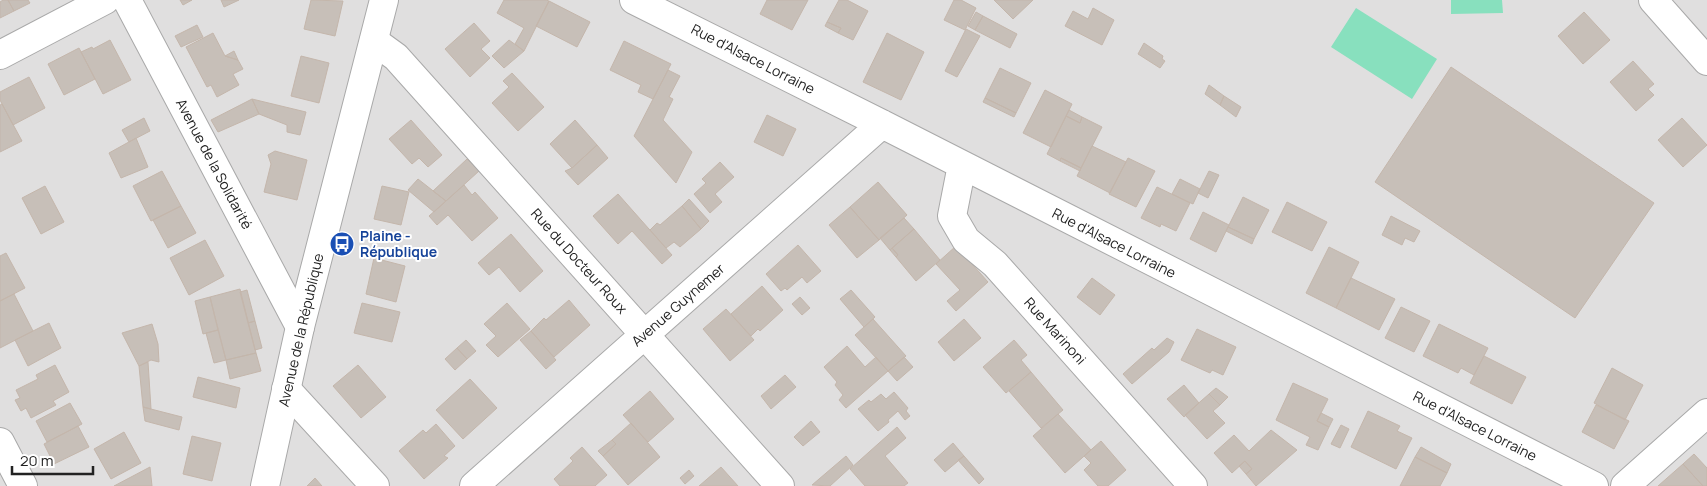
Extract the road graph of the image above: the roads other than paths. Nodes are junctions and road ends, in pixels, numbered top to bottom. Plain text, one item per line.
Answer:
1 (105, 0) edge
2 (127, 0) edge
3 (384, 0) edge
4 (634, 0) edge
5 (1653, 0) edge
6 (374, 41) junction
7 (0, 55) edge
8 (1707, 61) edge
9 (882, 124) junction
10 (962, 165) junction
11 (300, 327) junction
12 (644, 334) junction
13 (286, 389) junction
14 (1707, 413) edge
15 (0, 442) edge
16 (23, 486) edge
17 (265, 486) edge
18 (375, 486) edge
19 (474, 486) edge
20 (780, 486) edge
21 (1193, 486) edge
22 (1594, 486) edge
23 (1625, 486) edge

1 - 7 street
2 - 11 street, Avenue de la Solidarité
3 - 6 street, Avenue de la République
4 - 9 street, Rue d'Alsace Lorraine
5 - 8 street
6 - 11 street, Avenue de la République
6 - 12 street, Rue du Docteur Roux
9 - 10 street, Rue d'Alsace Lorraine
9 - 12 street, Avenue Guynemer
10 - 21 street, Rue Marinoni
10 - 22 street, Rue d'Alsace Lorraine
11 - 13 street, Avenue de la République
12 - 19 street, Avenue Guynemer
12 - 20 street, Rue du Docteur Roux
13 - 17 street, Avenue de la République
13 - 18 street
14 - 23 street
15 - 16 street

